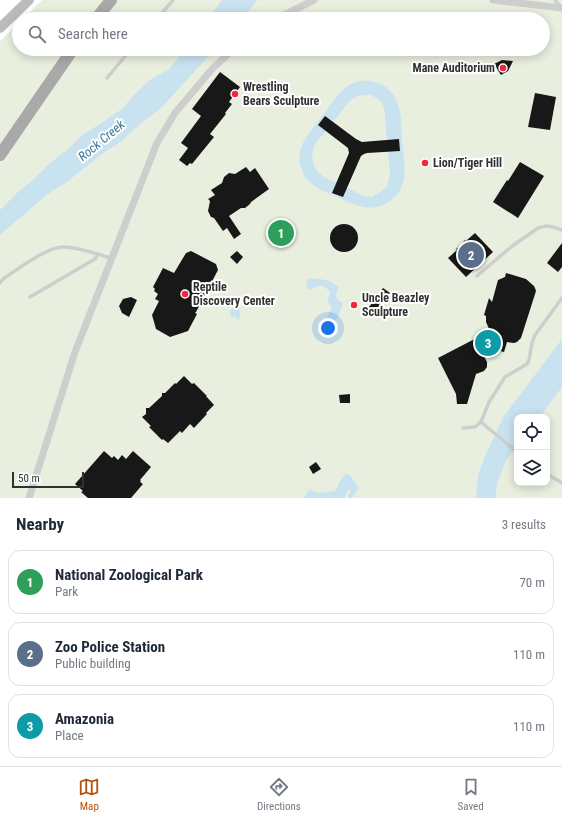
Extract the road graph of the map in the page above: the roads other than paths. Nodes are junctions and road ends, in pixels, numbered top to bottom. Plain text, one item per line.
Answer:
1 (28, 0) edge
2 (112, 0) edge
3 (173, 0) edge
4 (314, 0) edge
5 (493, 0) edge
6 (555, 0) edge
7 (524, 2) edge
8 (562, 8) edge
9 (16, 12) edge
10 (102, 12) edge
11 (163, 12) edge
12 (290, 12) edge
13 (12, 16) edge
14 (0, 28) edge
15 (68, 56) edge
16 (125, 56) edge
17 (226, 56) edge
18 (106, 78) dead end
19 (0, 155) edge
20 (562, 230) edge
21 (98, 254) junction
22 (112, 258) junction
23 (477, 276) dead end
24 (0, 283) edge
25 (30, 297) dead end
26 (562, 298) edge
27 (481, 422) junction
28 (463, 428) dead end
29 (515, 450) edge
30 (550, 476) edge
31 (562, 483) edge
32 (29, 498) edge

1 - 9 main road
2 - 10 main road
3 - 11 lane
4 - 12 street
5 - 7 street
6 - 8 lane
7 - 8 street
13 - 14 main road
15 - 19 main road
16 - 18 lane
17 - 22 street
20 - 23 lane
21 - 22 lane
21 - 24 lane
21 - 25 lane
22 - 32 street
26 - 27 lane
27 - 28 lane
27 - 29 lane
30 - 31 lane

